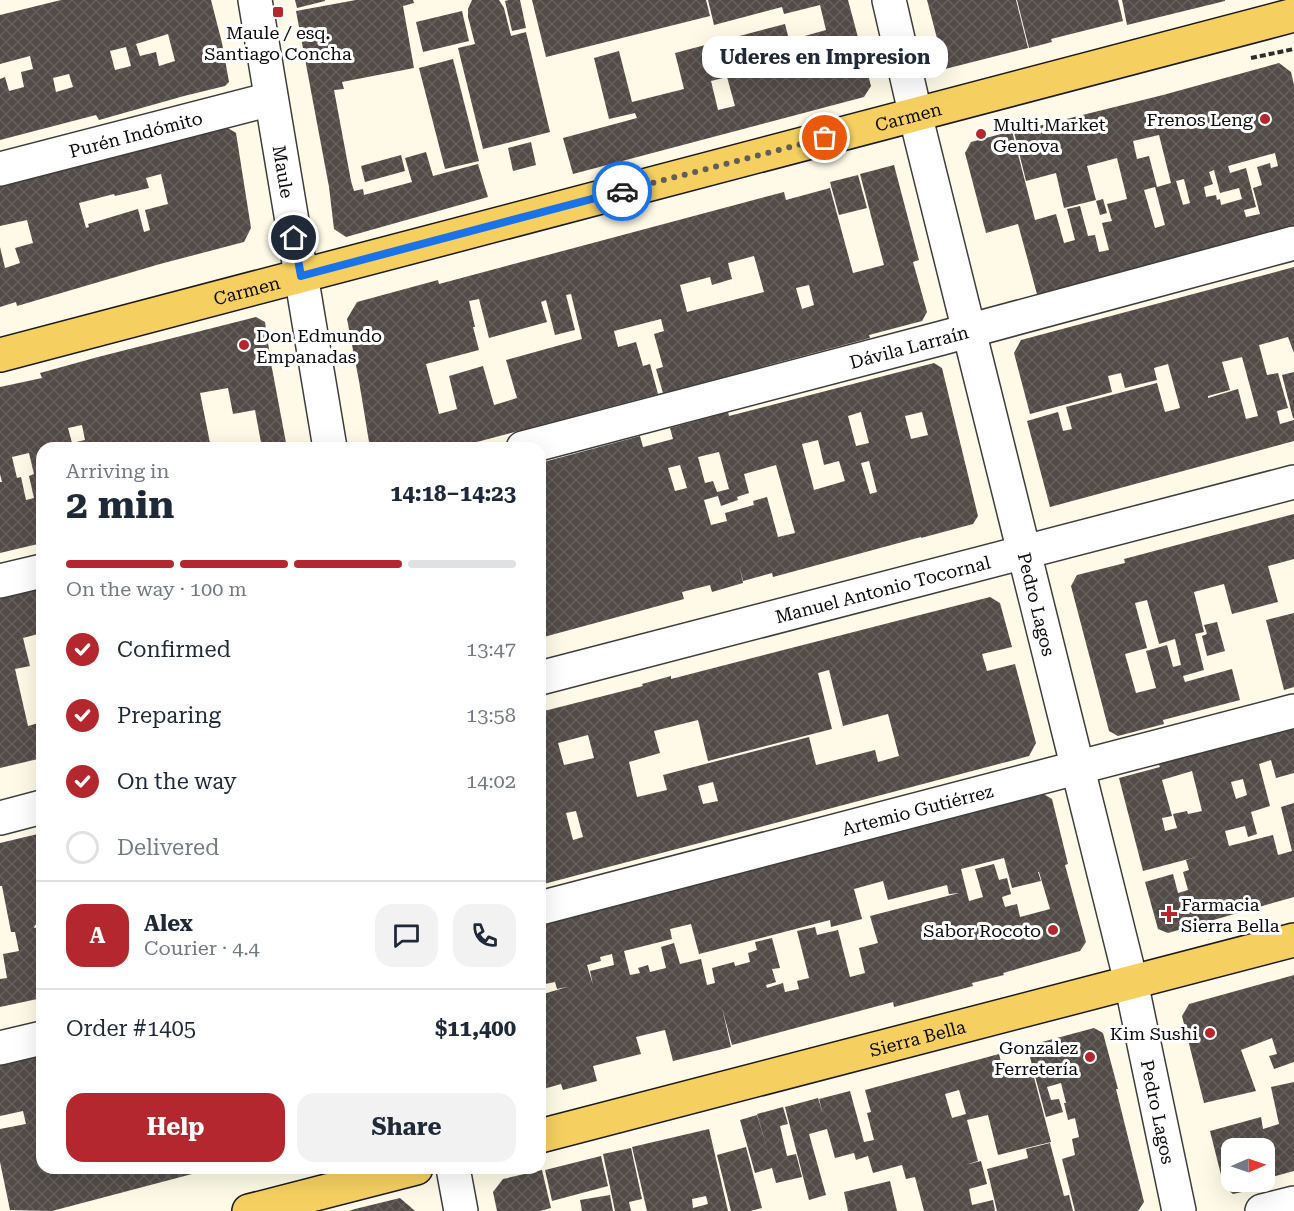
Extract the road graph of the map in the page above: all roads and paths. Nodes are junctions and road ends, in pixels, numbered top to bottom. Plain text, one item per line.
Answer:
1 (255, 0) edge
2 (889, 0) edge
3 (1294, 15) edge
4 (271, 99) junction
5 (916, 114) junction
6 (0, 169) edge
7 (1294, 243) edge
8 (301, 276) junction
9 (970, 330) junction
10 (0, 355) edge
11 (329, 442) edge
12 (546, 442) edge
13 (1294, 482) edge
14 (1025, 552) junction
15 (36, 572) edge
16 (0, 581) edge
17 (546, 676) edge
18 (1294, 711) edge
19 (1078, 769) junction
20 (36, 809) edge
21 (0, 818) edge
22 (546, 906) edge
23 (1294, 940) edge
24 (1131, 982) junction
25 (36, 1039) edge
26 (0, 1048) edge
27 (546, 1134) edge
28 (393, 1174) edge
29 (454, 1174) edge
30 (1294, 1203) edge
31 (249, 1211) edge
32 (461, 1211) edge
33 (1179, 1211) edge
34 (1262, 1211) edge

1 - 4 street, Maule
2 - 5 street, Pedro Lagos
3 - 5 main road, Carmen
4 - 6 street, Purén Indómito
4 - 8 street, Maule
5 - 8 main road, Carmen
5 - 9 street, Pedro Lagos
7 - 9 street, Dávila Larraín
8 - 10 main road, Carmen
8 - 11 street, Maule
9 - 12 street, Dávila Larraín
9 - 14 street, Pedro Lagos
13 - 14 street, Manuel Antonio Tocornal
14 - 17 street, Manuel Antonio Tocornal
14 - 19 street, Pedro Lagos
15 - 16 street
18 - 19 street, Artemio Gutiérrez
19 - 22 street, Artemio Gutiérrez
19 - 24 street, Pedro Lagos
20 - 21 street
23 - 24 main road, Sierra Bella
24 - 27 main road, Sierra Bella
24 - 33 street, Pedro Lagos
25 - 26 street
28 - 31 main road
29 - 32 street
30 - 34 street

